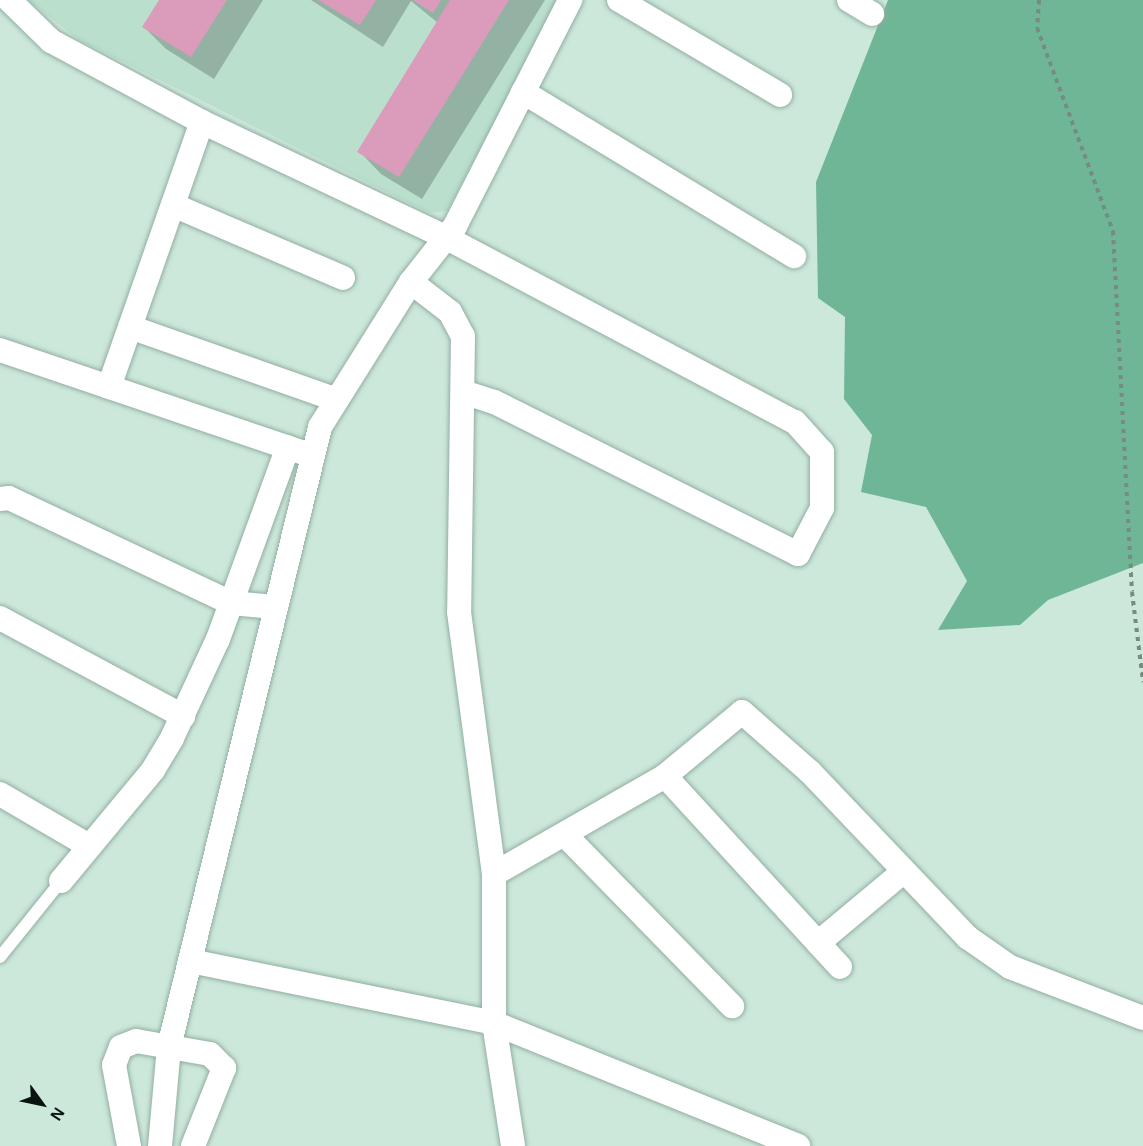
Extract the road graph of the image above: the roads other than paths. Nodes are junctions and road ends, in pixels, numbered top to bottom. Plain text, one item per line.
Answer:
1 (9, 0) edge
2 (570, 0) edge
3 (849, 0) edge
4 (623, 1) edge
5 (872, 14) dead end
6 (523, 92) junction
7 (780, 95) dead end
8 (202, 122) junction
9 (172, 205) junction
10 (443, 236) junction
11 (794, 256) dead end
12 (343, 278) dead end
13 (411, 282) junction
14 (130, 327) junction
15 (0, 350) edge
16 (109, 387) junction
17 (464, 392) junction
18 (334, 399) junction
19 (288, 447) junction
20 (312, 456) junction
21 (0, 499) edge
22 (231, 603) junction
23 (275, 607) junction
24 (0, 618) edge
25 (183, 716) junction
26 (665, 776) junction
27 (0, 794) edge
28 (566, 836) junction
29 (89, 846) junction
30 (904, 871) junction
31 (494, 874) junction
32 (61, 881) joint
33 (818, 943) junction
34 (0, 957) edge
35 (190, 961) junction
36 (840, 967) dead end
37 (732, 1006) dead end
38 (1143, 1018) edge
39 (494, 1023) junction
40 (169, 1047) junction
41 (129, 1146) edge
42 (160, 1146) edge
43 (193, 1146) edge
44 (513, 1146) edge
45 (798, 1146) edge

1 - 8 street
2 - 6 street
3 - 5 street
4 - 7 street
6 - 10 street
6 - 11 street
8 - 9 street
8 - 10 street
9 - 12 street
9 - 14 street
10 - 13 street
10 - 17 street
13 - 17 street
13 - 18 street
14 - 16 street
14 - 18 street
15 - 16 street
16 - 19 street
17 - 31 street
18 - 20 street
19 - 20 street
19 - 22 street
20 - 23 street
21 - 22 street
22 - 23 street
22 - 25 street
23 - 35 street
24 - 25 street
25 - 29 street
26 - 28 street
26 - 30 street
26 - 33 street
27 - 29 street
28 - 31 street
28 - 37 street
29 - 32 street
30 - 33 street
30 - 38 street
31 - 39 street
32 - 34 lane
33 - 36 street
35 - 39 street
35 - 40 street
39 - 44 street
39 - 45 street
40 - 41 street
40 - 42 street
40 - 43 street

